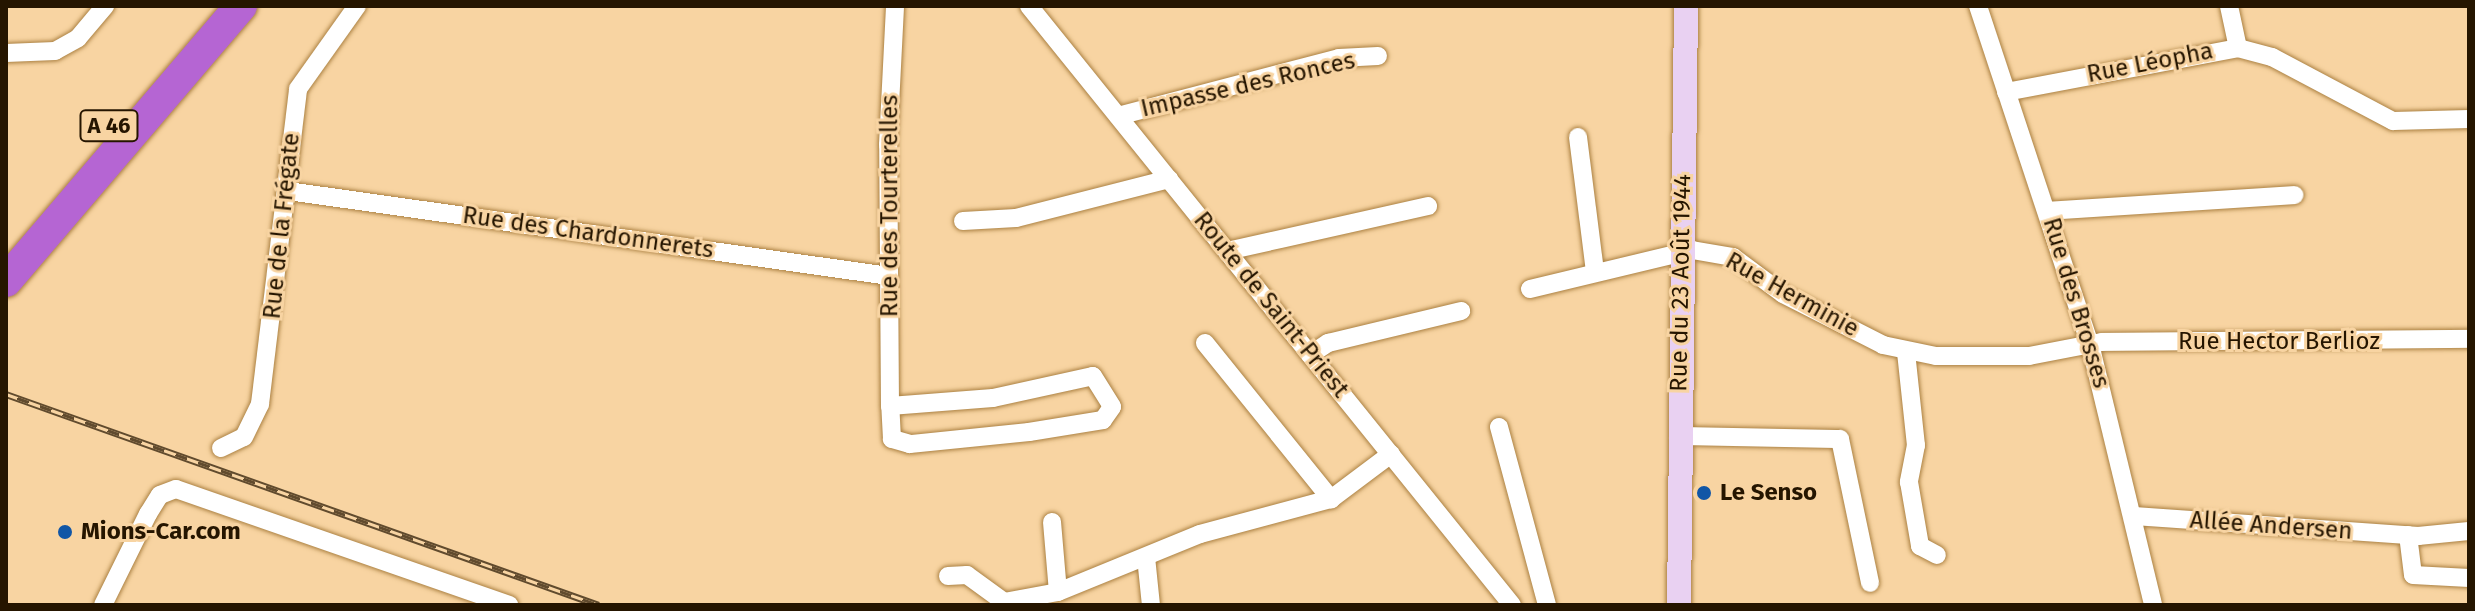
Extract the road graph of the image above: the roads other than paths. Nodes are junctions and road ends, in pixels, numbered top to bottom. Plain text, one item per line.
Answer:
1 (105, 6) edge
2 (212, 6) edge
3 (241, 6) edge
4 (357, 6) edge
5 (895, 6) edge
6 (1029, 6) edge
7 (1686, 6) edge
8 (1978, 6) edge
9 (2229, 6) edge
10 (2238, 48) junction
11 (6, 53) edge
12 (1378, 56) dead end
13 (2006, 92) junction
14 (1118, 116) junction
15 (2469, 119) edge
16 (1578, 137) dead end
17 (1169, 179) junction
18 (288, 191) junction
19 (2294, 195) dead end
20 (1428, 206) dead end
21 (2047, 211) junction
22 (963, 221) dead end
23 (6, 246) edge
24 (1682, 250) junction
25 (1227, 251) junction
26 (1595, 271) junction
27 (889, 276) junction
28 (6, 281) edge
29 (1530, 289) dead end
30 (1461, 311) dead end
31 (2469, 339) edge
32 (1205, 343) dead end
33 (2090, 344) junction
34 (1906, 352) junction
35 (1310, 355) junction
36 (890, 406) junction
37 (1499, 427) dead end
38 (1678, 436) junction
39 (221, 448) dead end
40 (1391, 454) junction
41 (1331, 499) junction
42 (2134, 516) junction
43 (1052, 522) dead end
44 (2469, 531) edge
45 (2408, 535) junction
46 (1937, 555) dead end
47 (1146, 557) junction
48 (1676, 560) junction
49 (948, 576) dead end
50 (2469, 578) edge
51 (1870, 583) dead end
52 (1058, 592) junction
53 (103, 605) edge
54 (509, 605) edge
55 (1151, 605) edge
56 (1512, 605) edge
57 (1547, 605) edge
58 (1679, 605) edge
59 (1691, 605) edge
60 (2153, 605) edge

1 - 11 street
2 - 23 highway, A 46
3 - 28 highway, A 46
4 - 18 street, Rue de la Frégate
5 - 27 street, Rue des Tourterelles
6 - 14 street, Route de Saint-Priest
7 - 24 main road, Rue du 23 Août 1944
8 - 13 street, Rue des Brosses
9 - 10 street
10 - 13 street, Rue Léopha
10 - 15 street, Rue Léopha
12 - 14 street, Impasse des Ronces
13 - 21 street, Rue des Brosses
14 - 17 street, Route de Saint-Priest
16 - 26 street
17 - 22 street
17 - 25 street, Route de Saint-Priest
18 - 27 street, Rue des Chardonnerets
18 - 39 street, Rue de la Frégate
19 - 21 street
20 - 25 street
21 - 33 street, Rue des Brosses
24 - 26 street
24 - 34 street, Rue Herminie
24 - 38 main road, Rue du 23 Août 1944
25 - 35 street, Route de Saint-Priest
26 - 29 street
27 - 36 street, Rue des Tourterelles
30 - 35 street
31 - 33 street, Rue Hector Berlioz
32 - 41 street
33 - 34 street, Rue Herminie
33 - 42 street, Rue des Brosses
34 - 46 street
35 - 40 street, Route de Saint-Priest
36 - 36 street, Rue des Tourterelles
37 - 57 street
38 - 48 main road, Rue du 23 Août 1944
38 - 51 street
40 - 41 street
40 - 56 street, Route de Saint-Priest
41 - 47 street
42 - 45 street, Allée Andersen
42 - 60 street, Rue des Brosses
43 - 52 street
44 - 45 street, Allée Andersen
45 - 50 street
47 - 52 street
47 - 55 street
48 - 58 main road, Rue du 23 Août 1944
48 - 59 main road, Rue du 23 Août 1944
49 - 52 street
53 - 54 street

